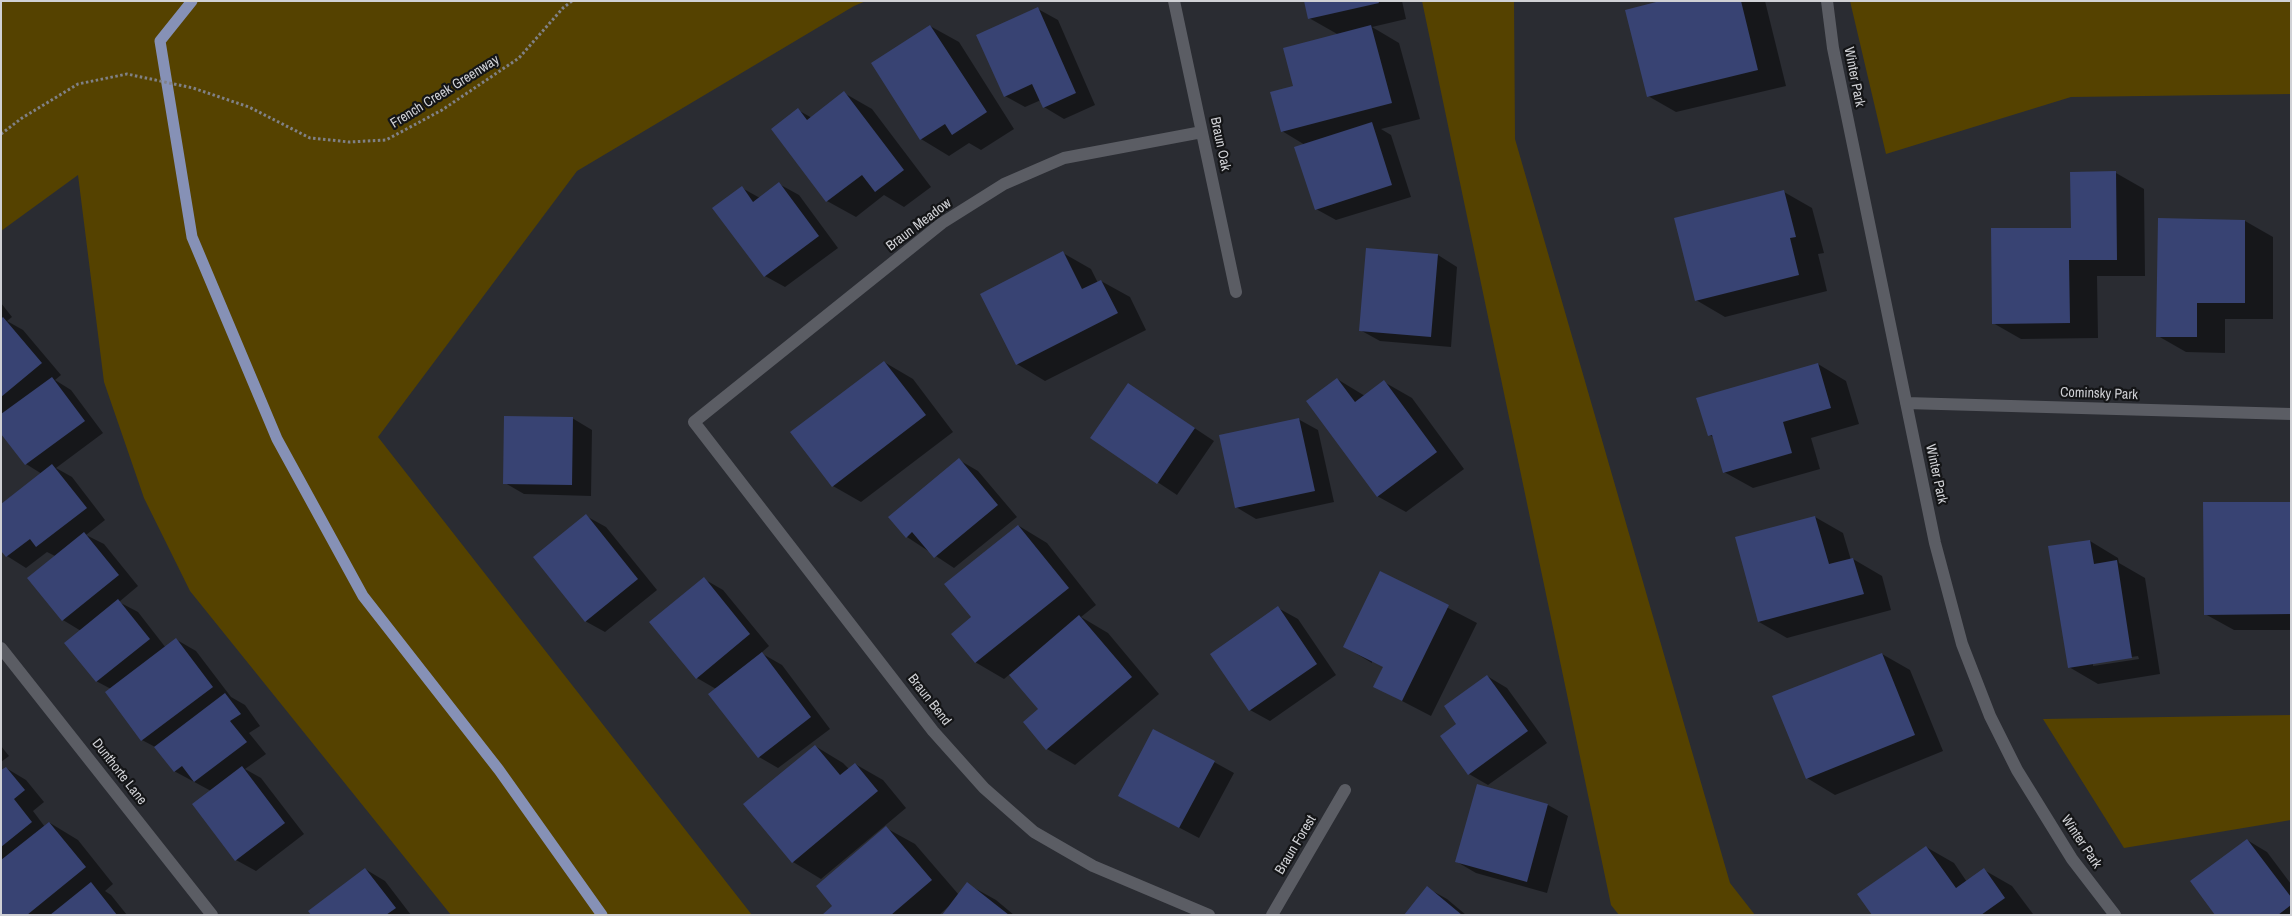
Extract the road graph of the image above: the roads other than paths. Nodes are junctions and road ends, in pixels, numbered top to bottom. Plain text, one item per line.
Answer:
1 (1174, 1) edge
2 (1827, 1) edge
3 (1202, 132) junction
4 (1236, 292) dead end
5 (1906, 403) junction
6 (2291, 414) edge
7 (694, 422) joint
8 (1, 648) edge
9 (1345, 790) dead end
10 (212, 915) edge
11 (1209, 915) edge
12 (1272, 915) edge
13 (2115, 915) edge

1 - 3 street, Braun Oak
2 - 5 street, Winter Park
3 - 4 street, Braun Oak
3 - 7 street, Braun Meadow
5 - 6 street, Cominsky Park
5 - 13 street, Winter Park
7 - 11 street, Braun Bend
8 - 10 street, Dunthorte Lane
9 - 12 street, Braun Forest

